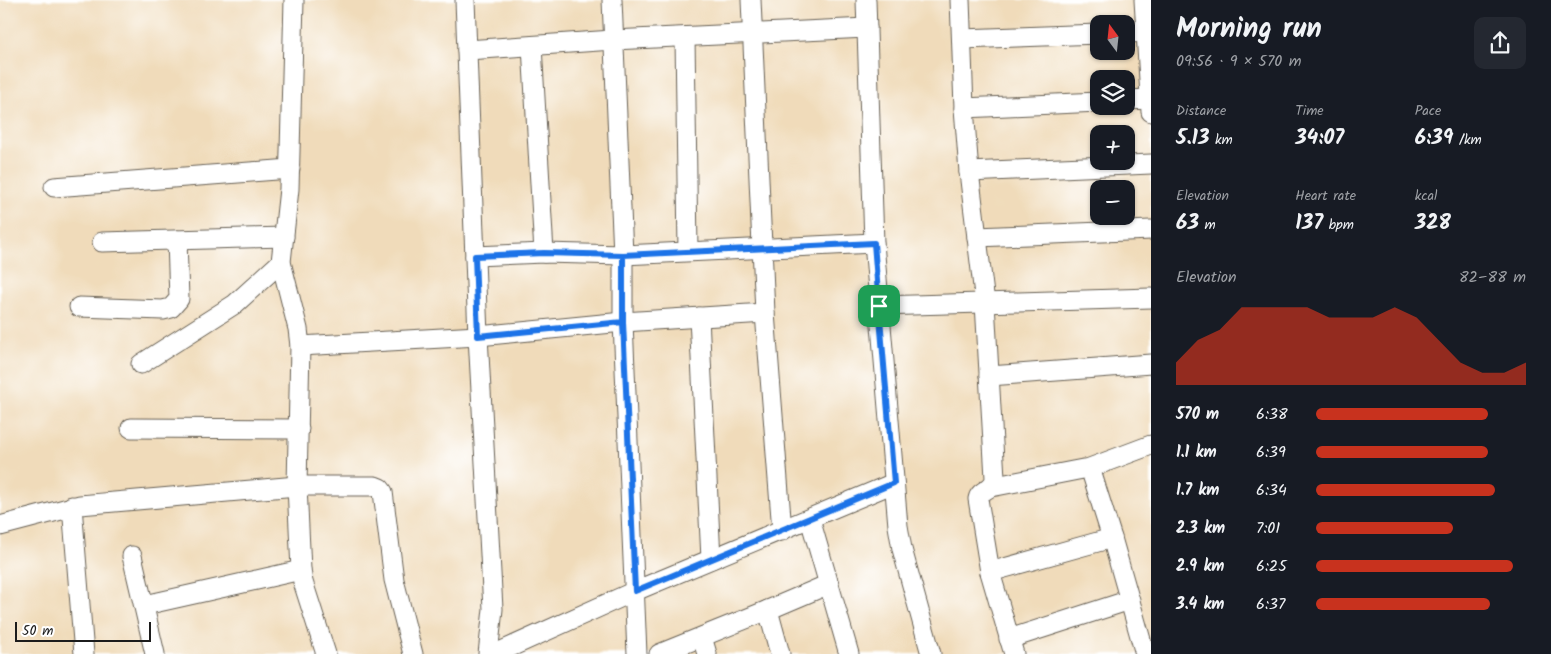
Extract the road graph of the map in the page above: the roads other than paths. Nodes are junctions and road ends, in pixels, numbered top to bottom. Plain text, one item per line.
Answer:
1 (294, 0) edge
2 (465, 0) edge
3 (612, 0) edge
4 (751, 0) edge
5 (866, 0) edge
6 (960, 0) edge
7 (1144, 0) edge
8 (867, 28) junction
9 (1148, 32) edge
10 (1135, 33) edge
11 (754, 34) junction
12 (1090, 34) edge
13 (685, 37) junction
14 (962, 39) junction
15 (613, 40) junction
16 (532, 46) junction
17 (467, 50) junction
18 (1135, 101) edge
19 (1090, 102) edge
20 (1151, 104) edge
21 (964, 108) junction
22 (1151, 164) edge
23 (290, 169) junction
24 (969, 172) junction
25 (54, 187) dead end
26 (1151, 230) edge
27 (284, 237) junction
28 (977, 237) junction
29 (177, 240) junction
30 (102, 242) dead end
31 (874, 243) junction
32 (763, 247) junction
33 (688, 251) junction
34 (544, 253) junction
35 (623, 255) junction
36 (475, 256) junction
37 (281, 262) junction
38 (1151, 298) edge
39 (985, 302) junction
40 (879, 306) junction
41 (79, 308) dead end
42 (765, 314) junction
43 (699, 318) junction
44 (623, 322) junction
45 (478, 336) junction
46 (300, 346) junction
47 (141, 364) dead end
48 (1151, 364) edge
49 (989, 376) junction
50 (131, 428) dead end
51 (299, 429) junction
52 (1151, 445) edge
53 (1087, 469) junction
54 (894, 483) junction
55 (297, 486) junction
56 (991, 487) junction
57 (72, 506) junction
58 (810, 519) junction
59 (0, 526) edge
60 (782, 531) junction
61 (1112, 538) junction
62 (132, 556) dead end
63 (712, 559) junction
64 (301, 570) junction
65 (990, 572) junction
66 (829, 584) junction
67 (635, 591) junction
68 (1130, 600) junction
69 (145, 605) junction
70 (768, 610) junction
71 (704, 645) edge
72 (1011, 646) edge
73 (84, 654) edge
74 (155, 654) edge
75 (326, 654) edge
76 (413, 654) edge
77 (488, 654) edge
78 (495, 654) edge
79 (637, 654) edge
80 (659, 654) edge
81 (780, 654) edge
82 (849, 654) edge
83 (931, 654) edge
84 (1145, 654) edge

1 - 23 street
2 - 17 street
3 - 15 street
4 - 11 street
5 - 8 street
6 - 14 street
7 - 9 street
8 - 11 street
8 - 31 street
9 - 10 street
9 - 20 street
11 - 13 street
11 - 32 street
12 - 14 street
13 - 15 street
13 - 33 street
14 - 21 street
15 - 16 street
15 - 35 street
16 - 17 street
16 - 34 street
17 - 36 street
18 - 20 street
19 - 21 street
21 - 24 street
22 - 24 street
23 - 25 street
23 - 27 street
24 - 28 street
26 - 28 street
27 - 29 street
27 - 37 street
28 - 39 street
29 - 30 street
29 - 41 street
31 - 32 street
31 - 40 street
32 - 33 street
32 - 42 street
33 - 35 street
34 - 35 street
34 - 36 street
35 - 44 street
36 - 45 street
37 - 46 street
37 - 47 street
38 - 39 street
39 - 40 street
39 - 49 street
40 - 54 street
42 - 43 street
42 - 60 street
43 - 44 street
43 - 63 street
44 - 45 street
44 - 67 street
45 - 46 street
45 - 77 street
46 - 51 street
48 - 49 street
49 - 56 street
50 - 51 street
51 - 55 street
52 - 53 street
53 - 56 street
53 - 61 street
54 - 58 street
54 - 83 street
55 - 57 street
55 - 64 street
55 - 76 street
56 - 65 street
57 - 59 street
57 - 73 street
58 - 60 street
58 - 66 street
60 - 63 street
61 - 65 street
61 - 68 street
62 - 69 street
63 - 67 street
64 - 69 street
64 - 75 street
65 - 72 street
66 - 70 street
66 - 82 street
67 - 78 street
67 - 79 street
68 - 72 street
68 - 84 street
69 - 74 street
70 - 71 street
70 - 81 street
71 - 80 street

